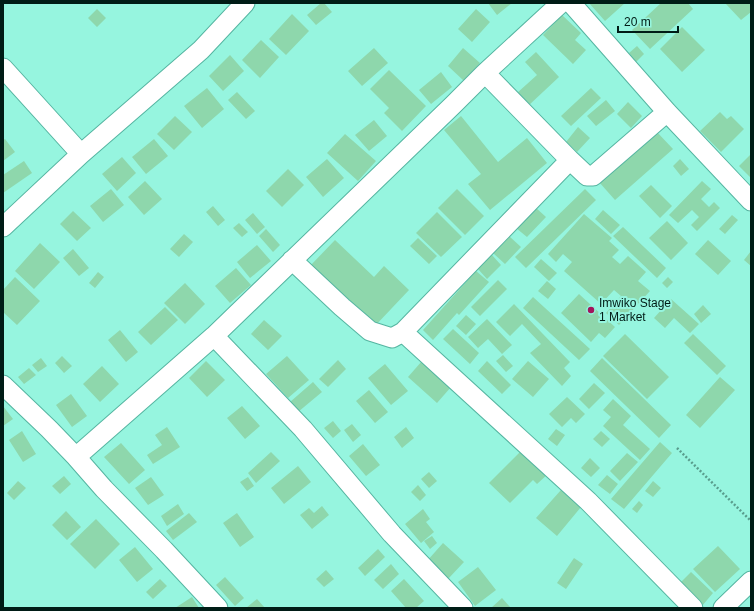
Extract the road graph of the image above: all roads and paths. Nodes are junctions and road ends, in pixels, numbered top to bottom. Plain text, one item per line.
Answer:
1 (245, 3) edge
2 (561, 3) edge
3 (571, 3) edge
4 (3, 68) edge
5 (485, 73) junction
6 (667, 112) junction
7 (82, 154) junction
8 (570, 160) junction
9 (751, 201) edge
10 (3, 227) edge
11 (292, 260) junction
12 (403, 332) junction
13 (214, 336) junction
14 (3, 385) edge
15 (677, 448) dead end
16 (76, 457) junction
17 (751, 521) edge
18 (751, 582) edge
19 (218, 608) edge
20 (463, 608) edge
21 (693, 608) edge
22 (723, 608) edge

1 - 7 street
2 - 5 street
3 - 6 street
4 - 7 street
5 - 8 street
5 - 11 street
6 - 8 street
6 - 9 street
7 - 10 street
8 - 12 street
11 - 12 street
11 - 13 street
12 - 21 street
13 - 16 street
13 - 20 street
14 - 16 street
15 - 17 path
16 - 19 street
18 - 22 street

